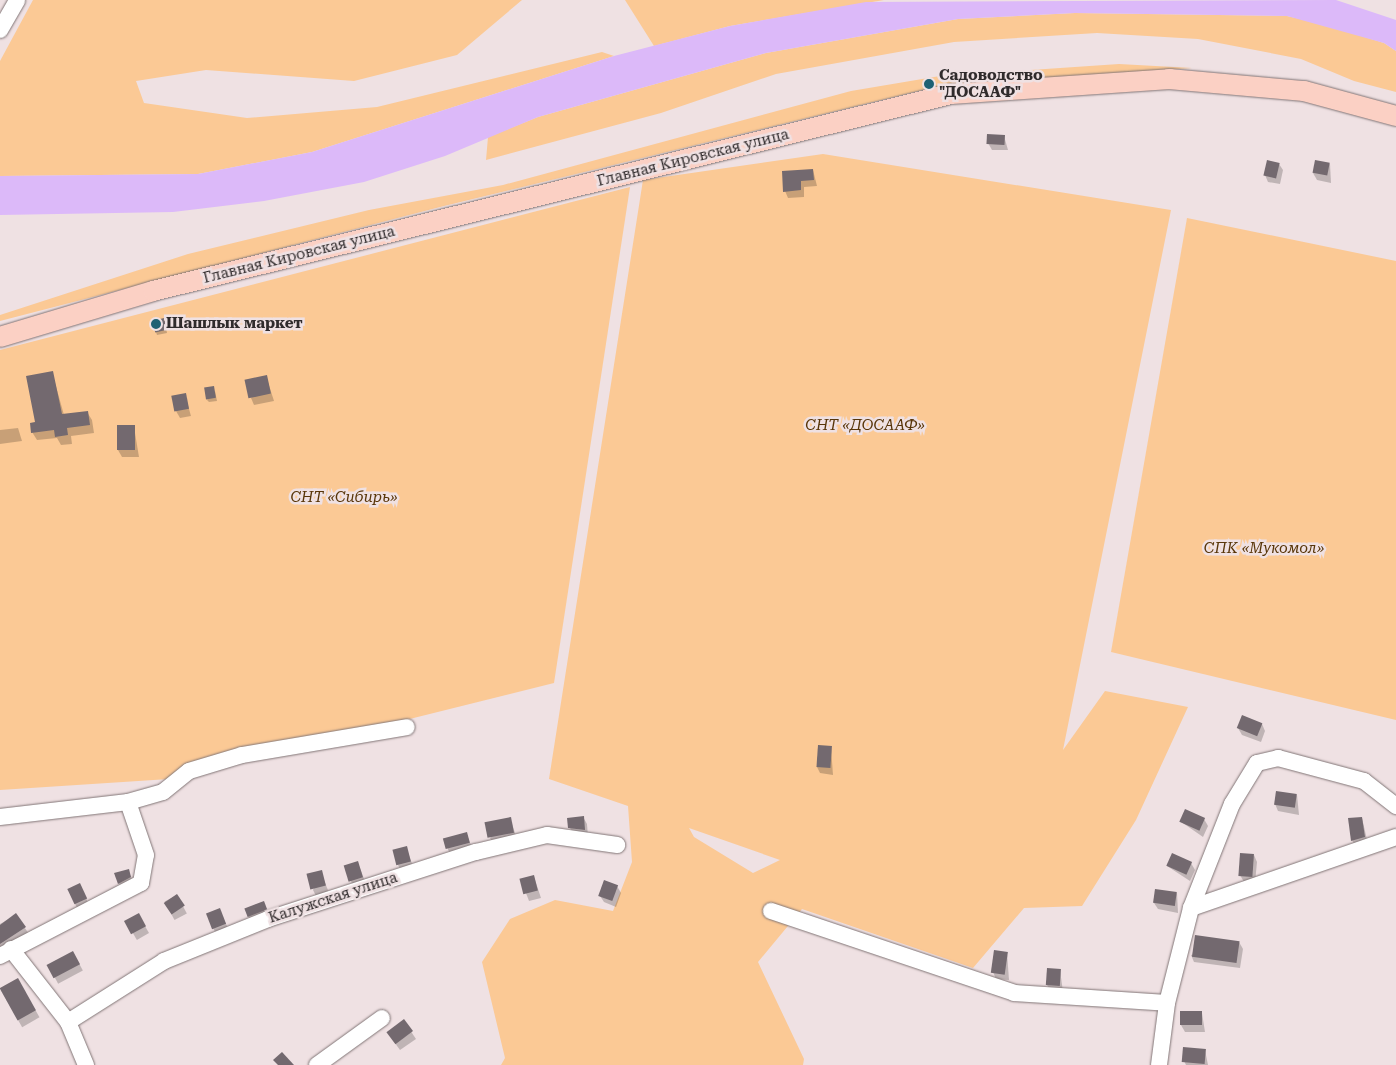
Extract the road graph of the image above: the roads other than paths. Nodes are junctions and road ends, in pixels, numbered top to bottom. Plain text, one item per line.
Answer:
1 (17, 0) edge
2 (0, 30) edge
3 (1396, 116) edge
4 (0, 337) edge
5 (406, 727) dead end
6 (128, 802) junction
7 (1396, 806) edge
8 (0, 817) edge
9 (1396, 837) edge
10 (617, 845) dead end
11 (1191, 908) junction
12 (771, 911) dead end
13 (5, 953) edge
14 (1167, 1003) junction
15 (382, 1018) dead end
16 (68, 1022) junction
17 (86, 1065) edge
18 (317, 1065) edge
19 (1159, 1065) edge

1 - 2 street
3 - 4 main road, Главная Кировская улица
5 - 6 street
6 - 8 street
6 - 13 street
7 - 11 street
9 - 11 street
10 - 16 street, Калужская улица
11 - 14 street
12 - 14 street
13 - 16 street
14 - 19 street
15 - 18 street
16 - 17 street

